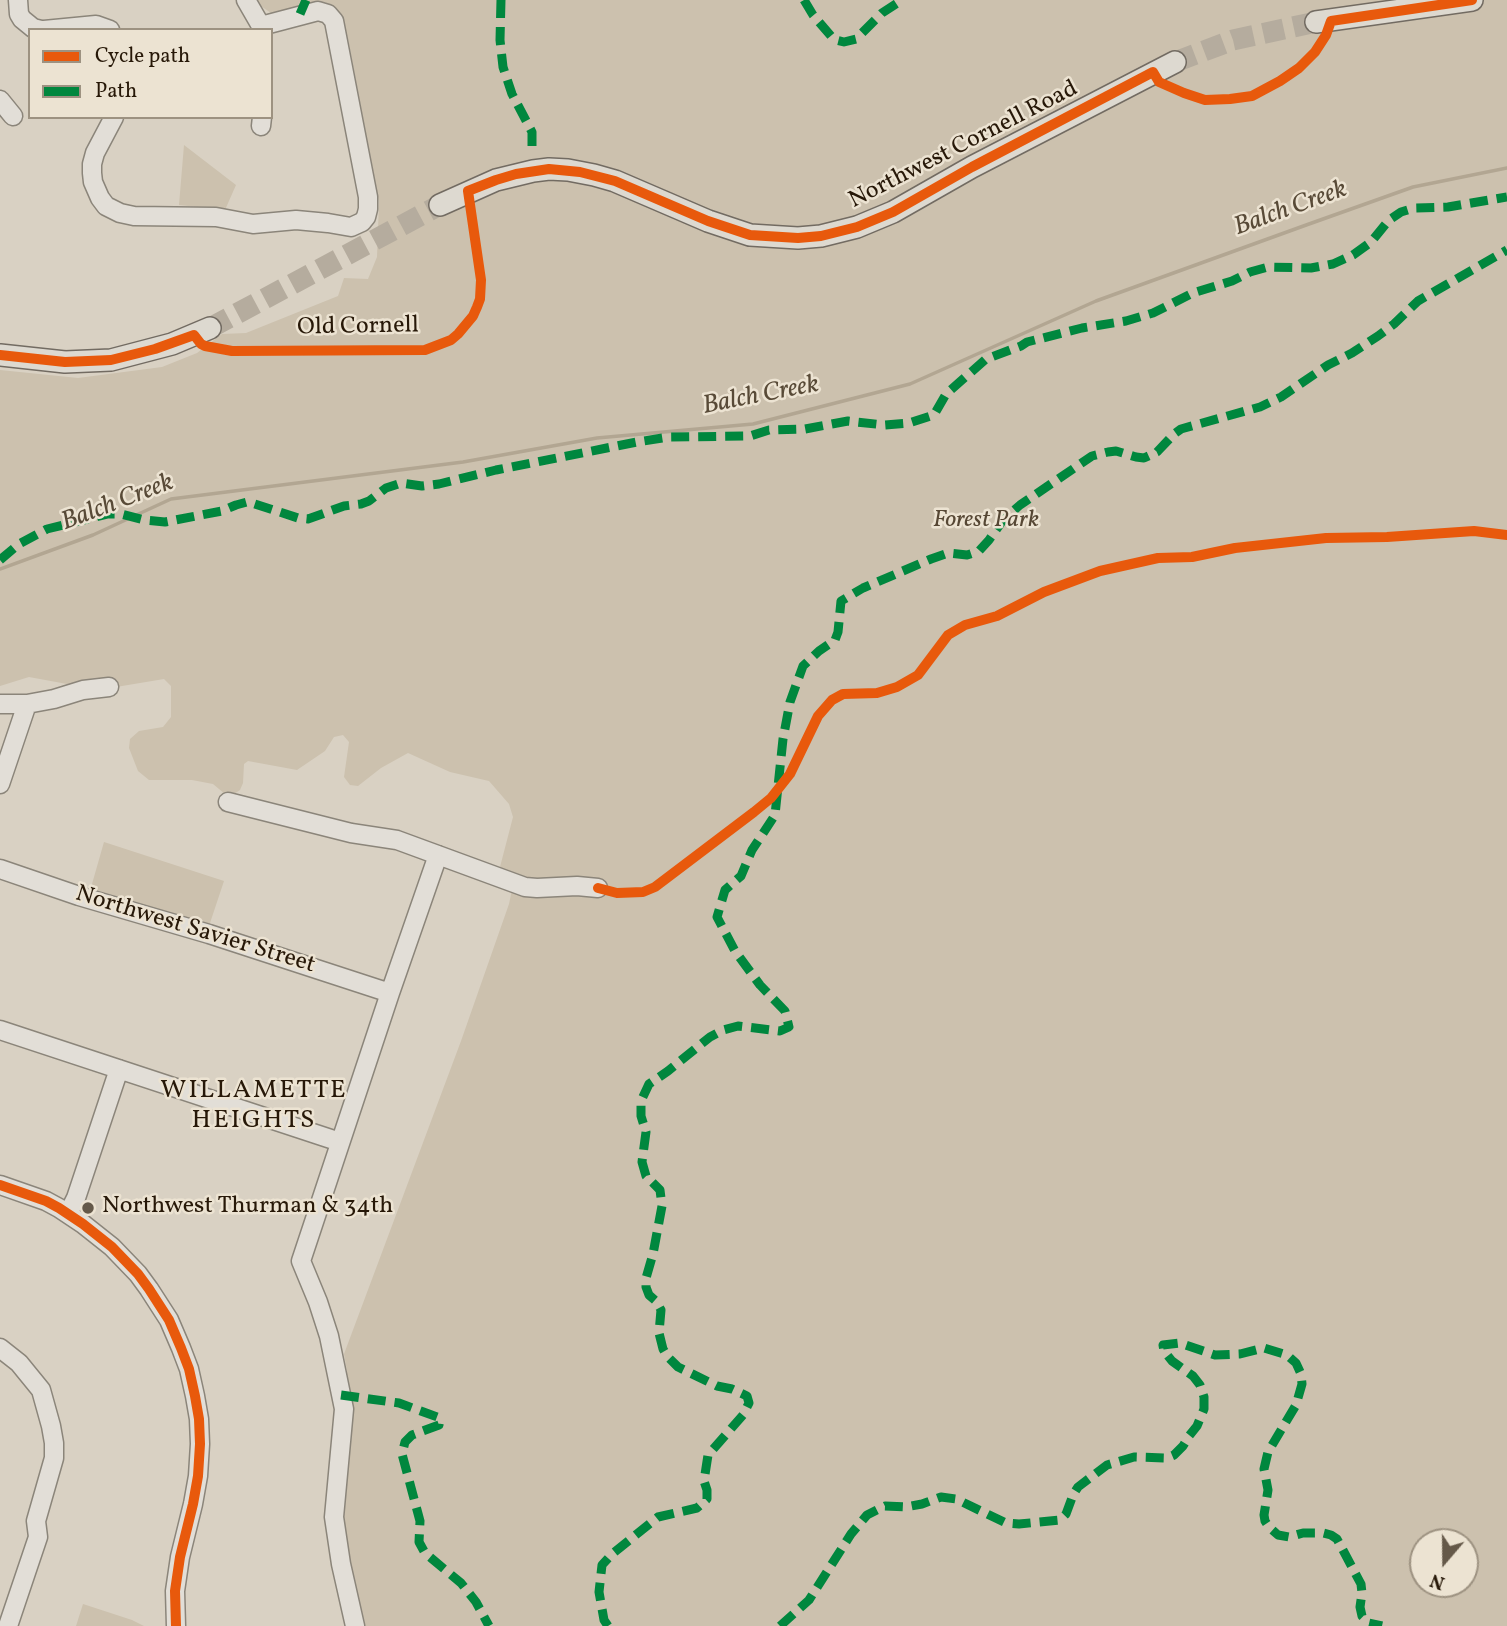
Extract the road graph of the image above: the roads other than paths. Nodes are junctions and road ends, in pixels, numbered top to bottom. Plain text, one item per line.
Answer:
1 (18, 0) edge
2 (246, 0) edge
3 (1472, 0) edge
4 (1324, 21) tunnel mouth
5 (33, 28) edge
6 (64, 28) edge
7 (104, 28) edge
8 (262, 28) edge
9 (1174, 62) tunnel mouth
10 (0, 100) edge
11 (13, 116) dead end
12 (113, 119) edge
13 (440, 205) tunnel mouth
14 (210, 328) tunnel mouth
15 (0, 355) edge
16 (109, 688) dead end
17 (27, 704) junction
18 (0, 705) edge
19 (0, 784) edge
20 (228, 802) dead end
21 (438, 855) junction
22 (0, 869) edge
23 (598, 888) dead end
24 (390, 993) junction
25 (0, 1030) edge
26 (119, 1069) junction
27 (340, 1142) junction
28 (0, 1185) edge
29 (68, 1214) junction
30 (0, 1348) edge
31 (8, 1626) edge
32 (176, 1626) edge
33 (355, 1626) edge

1 - 5 street
2 - 8 street
3 - 4 main road
6 - 7 street
8 - 12 street
9 - 13 main road, Northwest Cornell Road
10 - 11 street
14 - 15 main road
16 - 17 street
17 - 18 street
17 - 19 street
20 - 21 street
21 - 23 street
21 - 24 street
22 - 24 street, Northwest Savier Street
24 - 27 street
25 - 26 street
26 - 27 street
26 - 29 street
27 - 33 street
28 - 29 street
29 - 32 street
30 - 31 street

